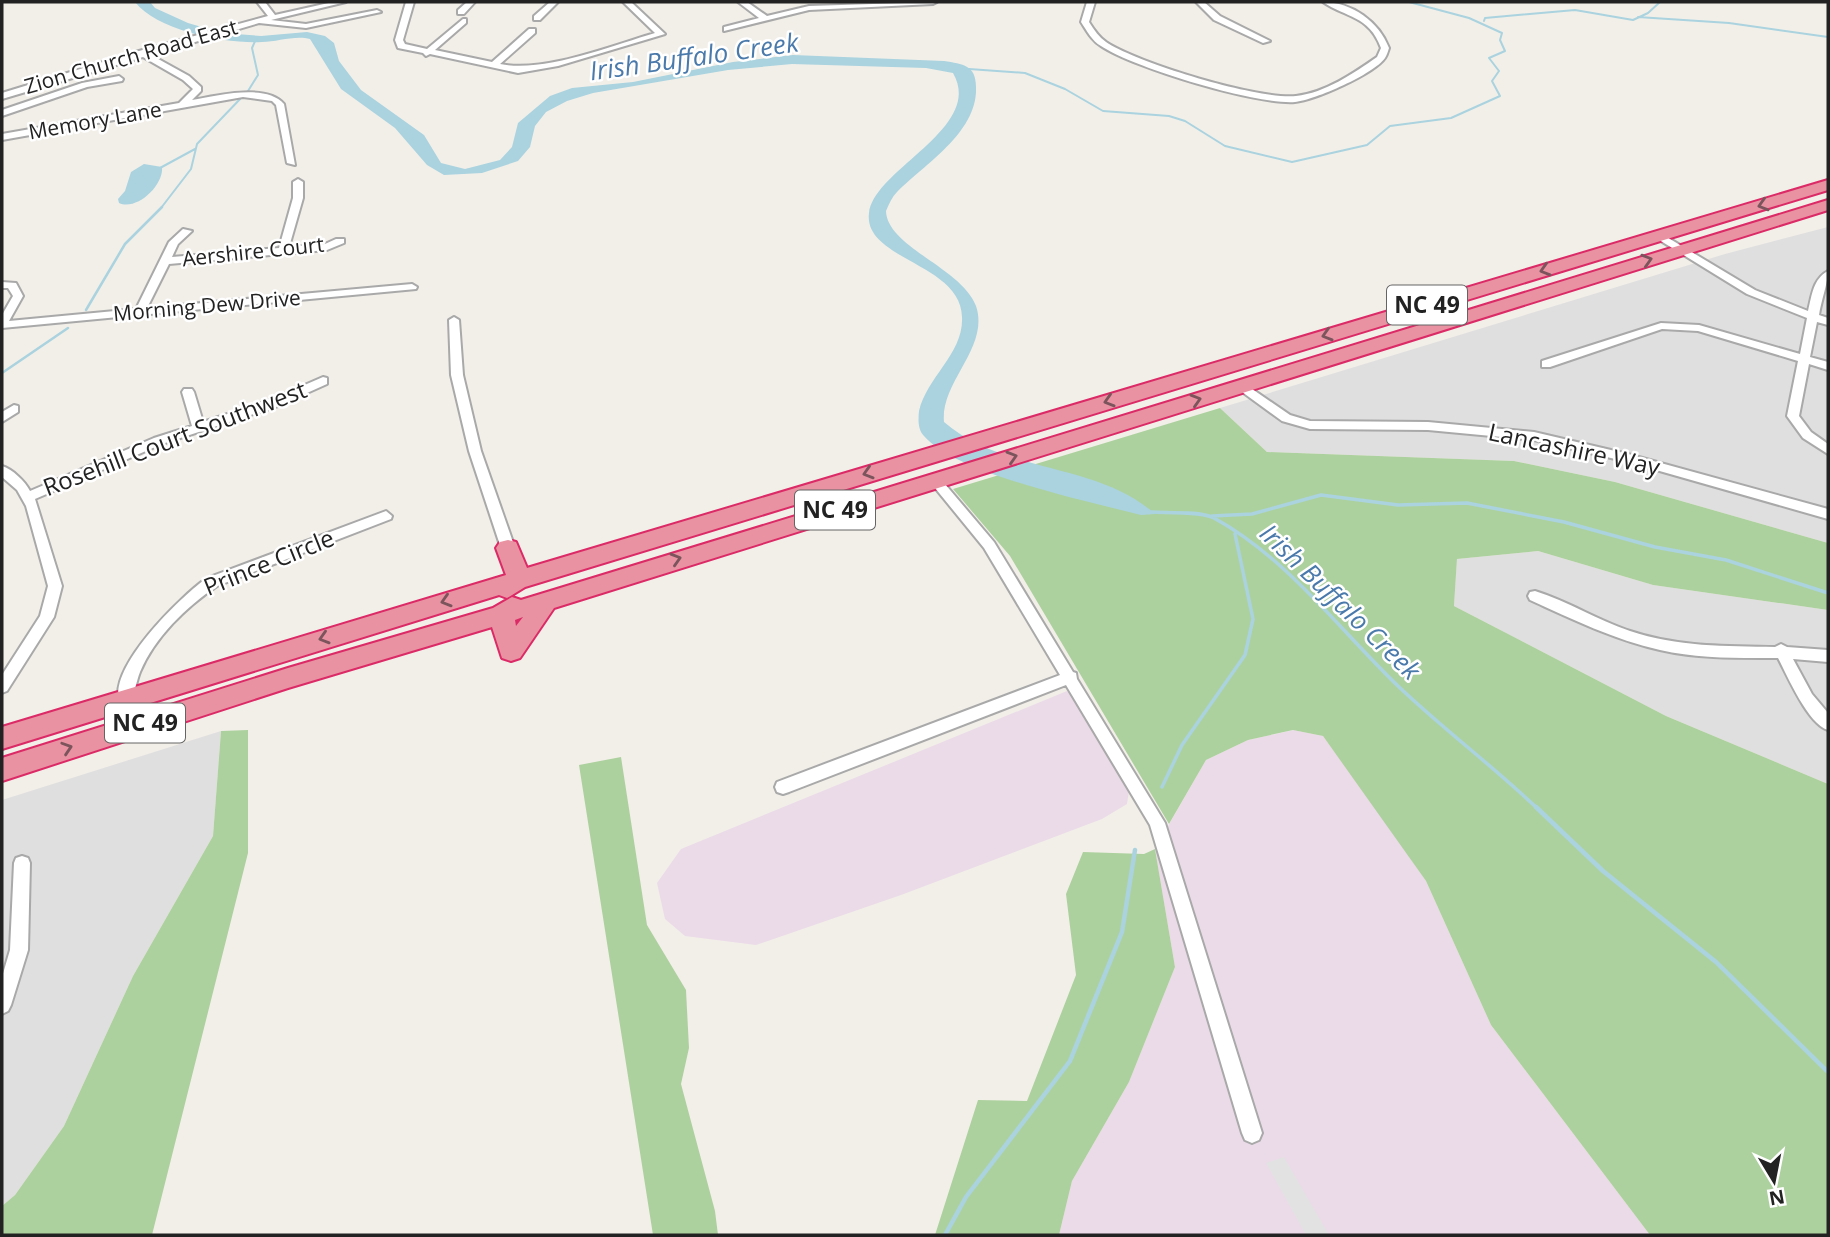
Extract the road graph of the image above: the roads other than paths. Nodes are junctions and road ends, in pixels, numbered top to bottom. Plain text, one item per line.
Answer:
1 (261, 2) edge
2 (342, 2) edge
3 (410, 2) edge
4 (471, 2) edge
5 (554, 2) edge
6 (627, 2) edge
7 (742, 2) edge
8 (933, 2) edge
9 (1091, 2) edge
10 (1200, 2) edge
11 (1327, 2) edge
12 (377, 12) dead end
13 (273, 17) junction
14 (537, 18) dead end
15 (765, 19) junction
16 (249, 22) junction
17 (727, 29) dead end
18 (532, 31) dead end
19 (1266, 41) dead end
20 (142, 53) junction
21 (426, 54) junction
22 (492, 66) junction
23 (119, 79) dead end
24 (2, 96) edge
25 (182, 105) junction
26 (2, 113) edge
27 (2, 137) edge
28 (292, 163) dead end
29 (298, 182) dead end
30 (1828, 186) edge
31 (1828, 205) edge
32 (187, 231) dead end
33 (340, 241) dead end
34 (1676, 241) junction
35 (283, 251) junction
36 (164, 261) junction
37 (1828, 274) edge
38 (2, 285) edge
39 (412, 287) dead end
40 (140, 312) junction
41 (1811, 317) junction
42 (454, 320) dead end
43 (1828, 322) edge
44 (2, 324) edge
45 (1805, 359) junction
46 (1546, 364) dead end
47 (1828, 366) edge
48 (323, 381) dead end
49 (1242, 386) junction
50 (188, 392) dead end
51 (14, 409) dead end
52 (2, 418) edge
53 (198, 427) junction
54 (1828, 450) edge
55 (2, 470) edge
56 (935, 480) junction
57 (27, 497) junction
58 (787, 498) junction
59 (1828, 514) edge
60 (386, 516) dead end
61 (652, 539) junction
62 (508, 548) junction
63 (706, 550) junction
64 (519, 579) junction
65 (487, 589) junction
66 (1535, 596) dead end
67 (546, 599) junction
68 (501, 615) junction
69 (1781, 650) junction
70 (367, 654) junction
71 (1828, 656) edge
72 (244, 663) junction
73 (1071, 677) junction
74 (2, 687) edge
75 (125, 699) junction
76 (1828, 724) edge
77 (136, 725) junction
78 (2, 738) edge
79 (2, 770) edge
80 (783, 787) dead end
81 (22, 863) dead end
82 (2, 1005) edge
83 (1252, 1133) dead end

1 - 13 street
2 - 13 street, Zion Church Road East
3 - 21 street
4 - 21 street
5 - 14 street
6 - 22 street
7 - 15 street
8 - 15 street
9 - 11 street
10 - 19 street
12 - 16 street
13 - 16 street, Zion Church Road East
15 - 17 street
16 - 20 street, Zion Church Road East
18 - 22 street
20 - 24 street, Zion Church Road East
20 - 25 street, Memory Lane
21 - 22 street
23 - 26 street
25 - 27 street, Memory Lane
25 - 28 street
29 - 35 street
30 -> 34 highway, NC 49
31 - 34 highway, NC 49
32 - 36 street
33 - 35 street, Aershire Court
34 - 41 street
49 -> 34 highway, NC 49
34 -> 58 highway, NC 49
35 - 36 street, Aershire Court
36 - 40 street
37 - 41 street
38 - 44 street
39 - 40 street, Morning Dew Drive
40 - 44 street, Morning Dew Drive
41 - 43 street
41 - 45 street
42 - 62 street
45 - 46 street
45 - 47 street
45 - 54 street
48 - 53 street, Rosehill Court Southwest
56 -> 49 highway, NC 49
49 - 59 street, Lancashire Way
50 - 53 street
51 - 52 street
53 - 57 street, Rosehill Court Southwest
55 - 57 street
56 - 63 highway, NC 49
56 - 73 street
57 - 74 street
58 - 61 highway, NC 49
58 - 63 highway
60 - 75 street, Prince Circle
61 - 64 highway, NC 49
61 - 68 highway
62 - 64 highway
62 - 65 highway
67 -> 63 highway, NC 49
64 - 65 highway, NC 49
64 - 70 highway
65 -> 72 highway, NC 49
66 - 69 street
67 - 68 highway, NC 49
67 - 68 highway
68 - 70 highway, NC 49
69 - 71 street
69 - 76 street
70 - 77 highway, NC 49
72 - 75 highway, NC 49
72 - 77 highway
73 - 80 street
73 - 83 street
75 - 78 highway, NC 49
79 -> 77 highway, NC 49
81 - 82 street

